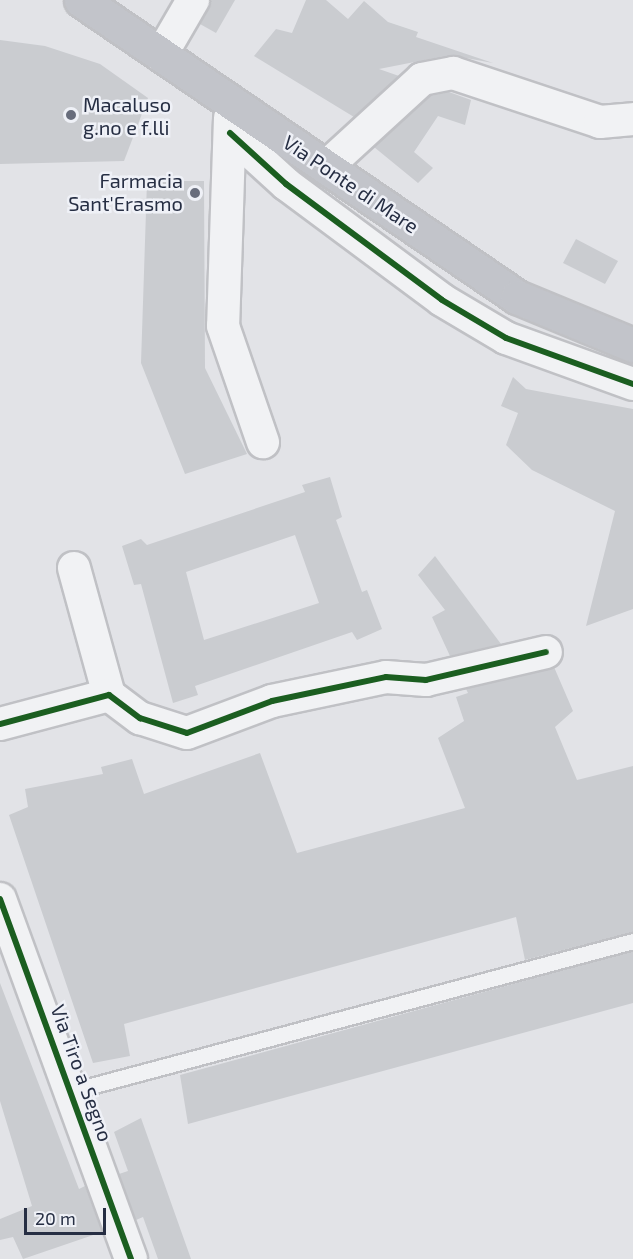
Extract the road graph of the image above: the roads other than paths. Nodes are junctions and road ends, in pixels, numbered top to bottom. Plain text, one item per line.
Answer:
1 (81, 0) edge
2 (193, 0) edge
3 (161, 55) junction
4 (230, 118) junction
5 (633, 119) edge
6 (326, 167) junction
7 (633, 345) edge
8 (633, 384) edge
9 (263, 442) dead end
10 (74, 568) dead end
11 (546, 652) dead end
12 (109, 695) junction
13 (0, 724) edge
14 (0, 899) edge
15 (633, 941) edge
16 (72, 1091) junction
17 (131, 1259) edge

1 - 3 main road, Via Ponte di Mare
2 - 3 street
3 - 4 main road, Via Ponte di Mare
4 - 6 main road, Via Ponte di Mare
4 - 8 street
4 - 9 street
5 - 6 street
6 - 7 main road, Via Ponte di Mare
10 - 12 street
11 - 12 street
12 - 13 street
14 - 16 street, Via Tiro a Segno
15 - 16 lane
16 - 17 street, Via Tiro a Segno

